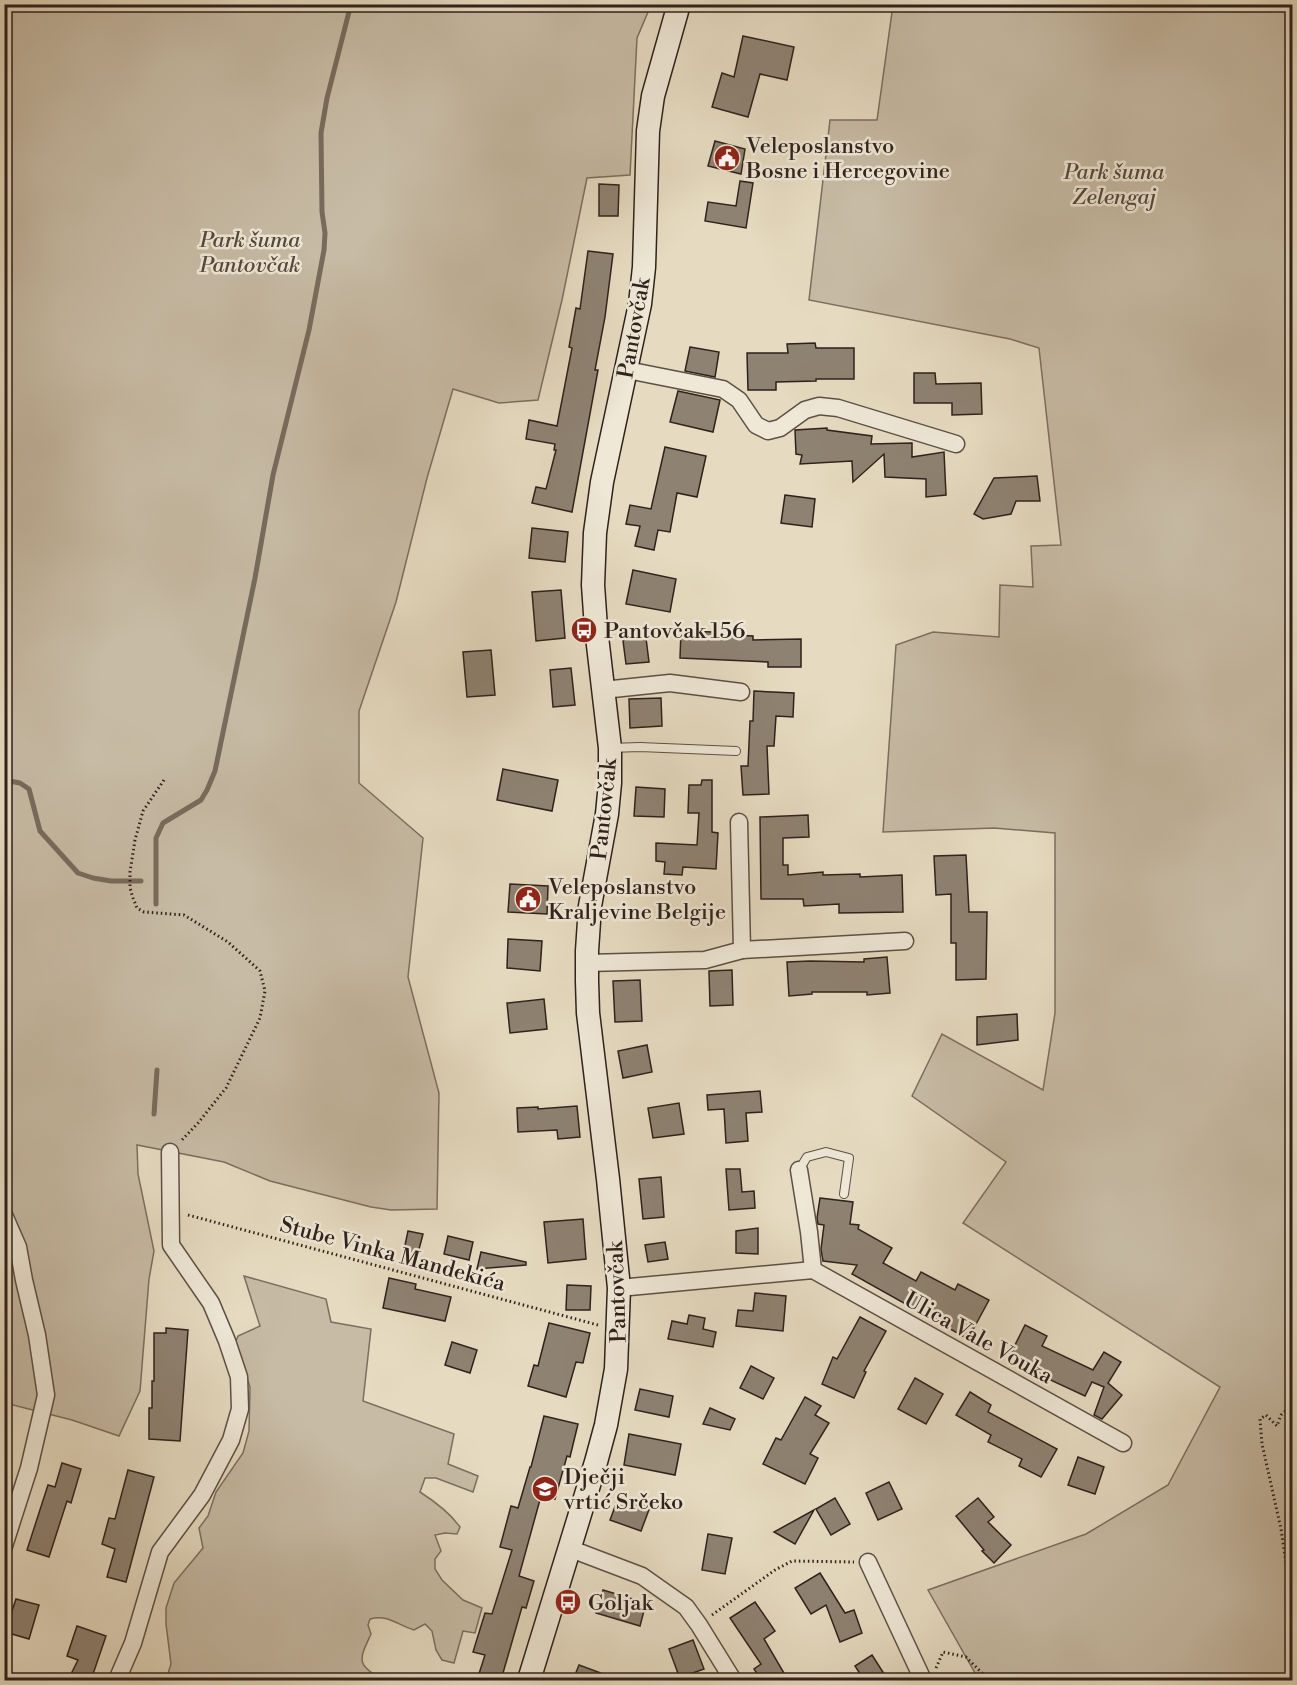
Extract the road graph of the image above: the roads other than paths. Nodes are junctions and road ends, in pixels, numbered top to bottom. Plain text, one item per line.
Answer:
1 (679, 4) edge
2 (627, 370) junction
3 (956, 444) dead end
4 (603, 690) junction
5 (741, 692) dead end
6 (610, 748) junction
7 (736, 751) dead end
8 (739, 822) dead end
9 (905, 940) dead end
10 (742, 950) junction
11 (587, 963) junction
12 (170, 1152) road end
13 (799, 1170) joint
14 (844, 1194) dead end
15 (4, 1215) edge
16 (813, 1270) junction
17 (619, 1288) junction
18 (1123, 1443) dead end
19 (4, 1546) edge
20 (571, 1549) junction
21 (868, 1562) road end
22 (929, 1676) edge
23 (117, 1680) edge
24 (529, 1680) edge
25 (733, 1680) edge

1 - 2 main road, Pantovčak
2 - 3 street
2 - 4 main road, Pantovčak
4 - 5 street
4 - 6 main road, Pantovčak
6 - 7 lane
6 - 11 main road, Pantovčak
8 - 10 street
9 - 10 street
10 - 11 street
11 - 17 main road, Pantovčak
12 - 23 street
13 - 14 lane
13 - 16 street
15 - 19 street
16 - 17 street
16 - 18 street, Ulica Vale Vouka
17 - 20 main road, Pantovčak
20 - 24 main road, Pantovčak
20 - 25 street
21 - 22 street

